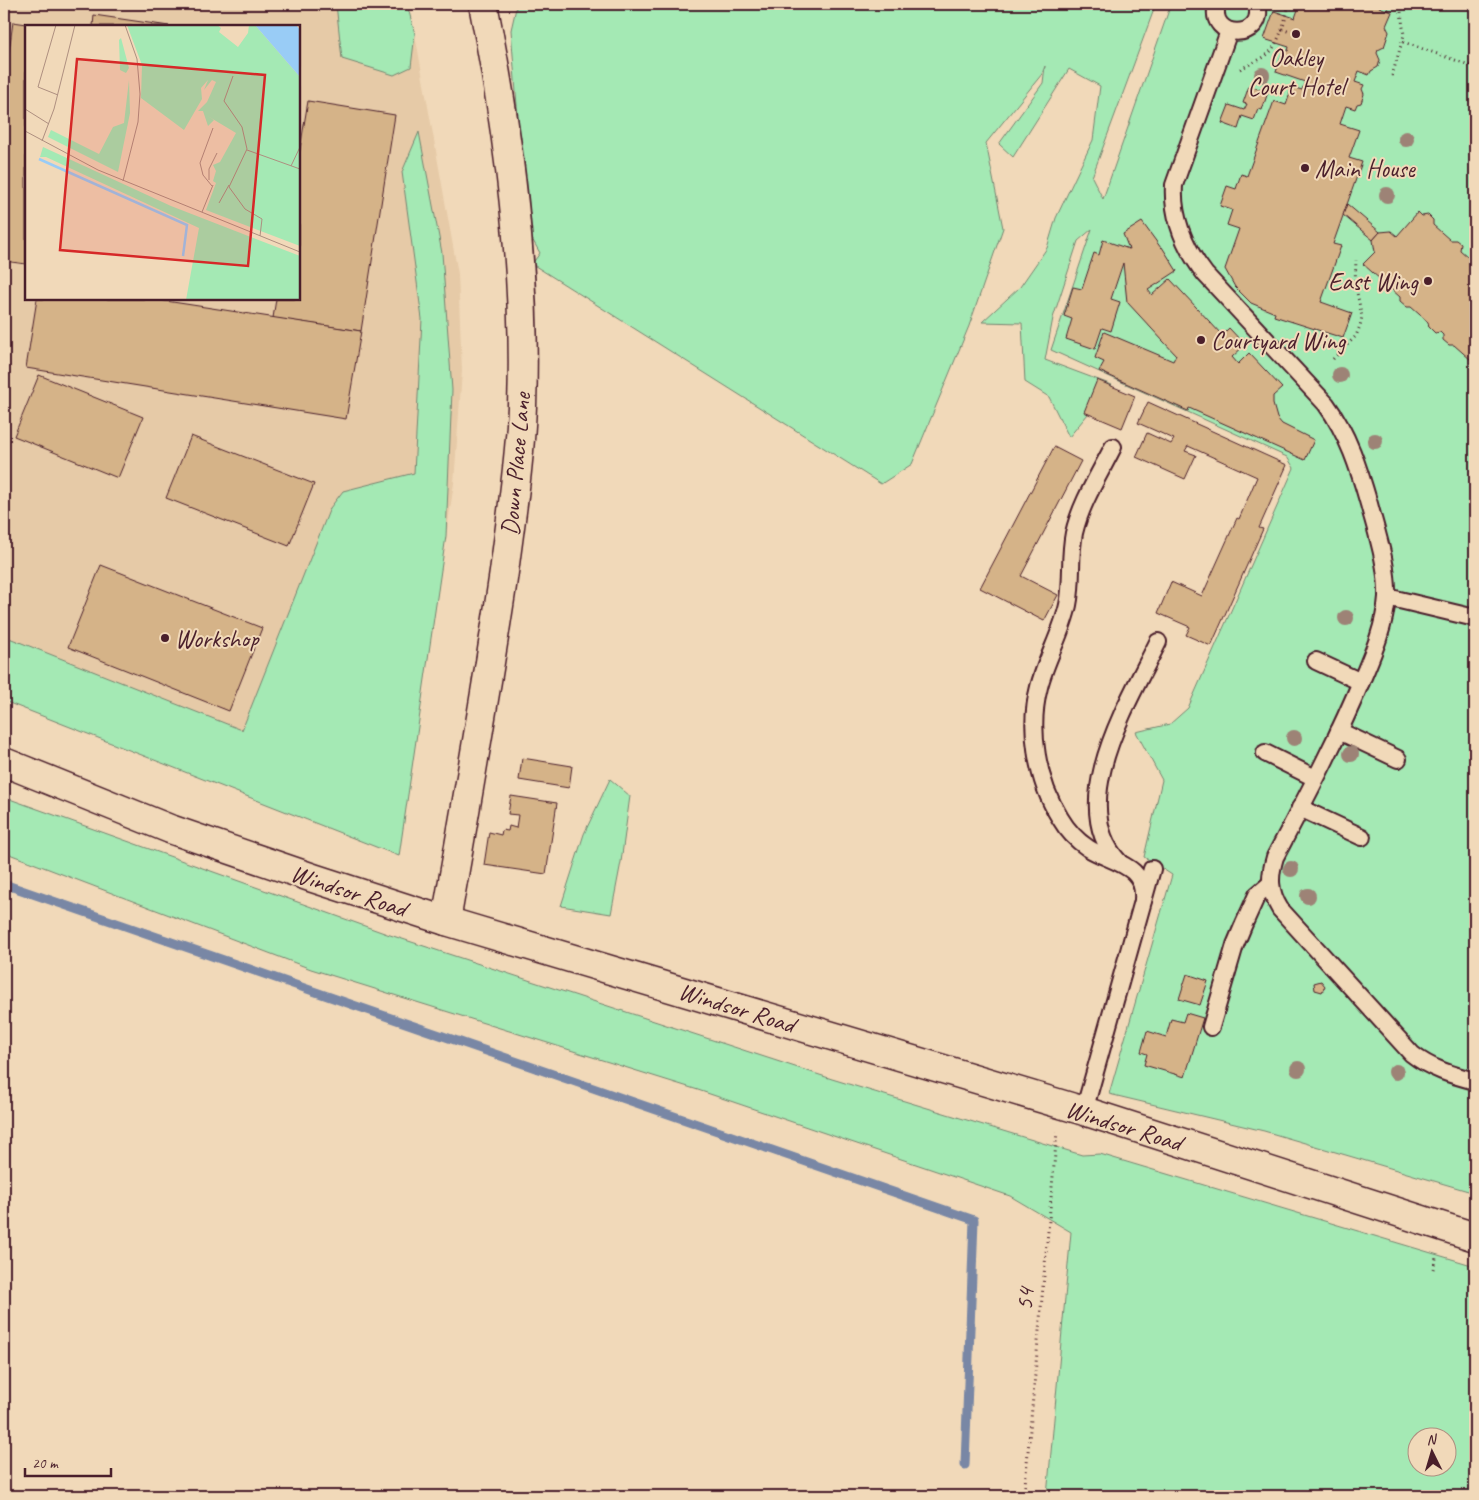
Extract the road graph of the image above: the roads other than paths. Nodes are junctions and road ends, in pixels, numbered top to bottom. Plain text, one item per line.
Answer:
1 (483, 4) edge
2 (1217, 4) edge
3 (1257, 4) edge
4 (1229, 31) junction
5 (1113, 447) dead end
6 (1386, 597) junction
7 (1475, 618) edge
8 (1158, 642) dead end
9 (1316, 662) dead end
10 (1361, 682) junction
11 (1339, 730) junction
12 (1265, 753) dead end
13 (1398, 758) dead end
14 (4, 762) edge
15 (1315, 778) junction
16 (1300, 808) junction
17 (1362, 837) dead end
18 (1120, 863) junction
19 (1152, 869) dead end
20 (1270, 884) junction
21 (1143, 900) junction
22 (446, 921) junction
23 (1211, 1027) dead end
24 (1475, 1082) edge
25 (1071, 1108) junction
26 (1475, 1237) edge

1 - 22 main road, Down Place Lane
2 - 4 lane
3 - 4 lane
4 - 6 lane
5 - 18 lane
6 - 7 lane
6 - 10 lane
8 - 18 lane
9 - 10 lane
10 - 11 lane
11 - 13 lane
11 - 15 lane
12 - 15 lane
14 - 22 main road, Windsor Road
15 - 16 lane
16 - 17 lane
16 - 20 lane
18 - 21 lane
19 - 21 lane
20 - 23 lane
20 - 24 lane
21 - 25 lane
22 - 25 main road, Windsor Road
25 - 26 main road, Windsor Road

